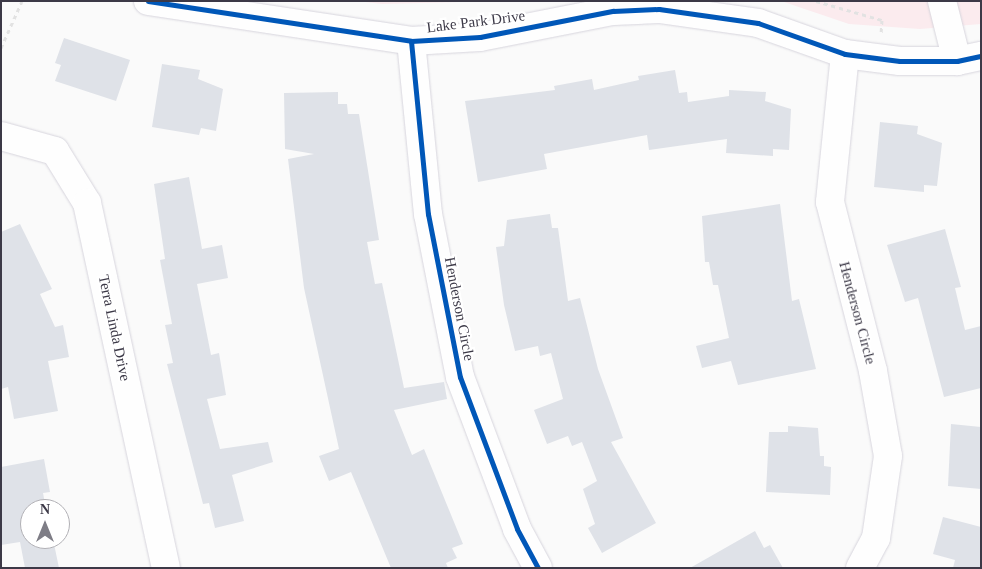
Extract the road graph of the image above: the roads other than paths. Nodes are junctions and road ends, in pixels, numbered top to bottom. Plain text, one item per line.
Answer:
1 (148, 1) edge
2 (942, 1) edge
3 (411, 41) junction
4 (845, 54) junction
5 (969, 59) edge
6 (1, 136) edge
7 (166, 568) edge
8 (538, 568) edge
9 (860, 568) edge

1 - 3 street, Lake Park Drive
2 - 5 street
3 - 4 street, Lake Park Drive
3 - 8 street, Henderson Circle
4 - 5 street, Lake Park Drive
4 - 9 street, Henderson Circle
6 - 7 street, Terra Linda Drive

